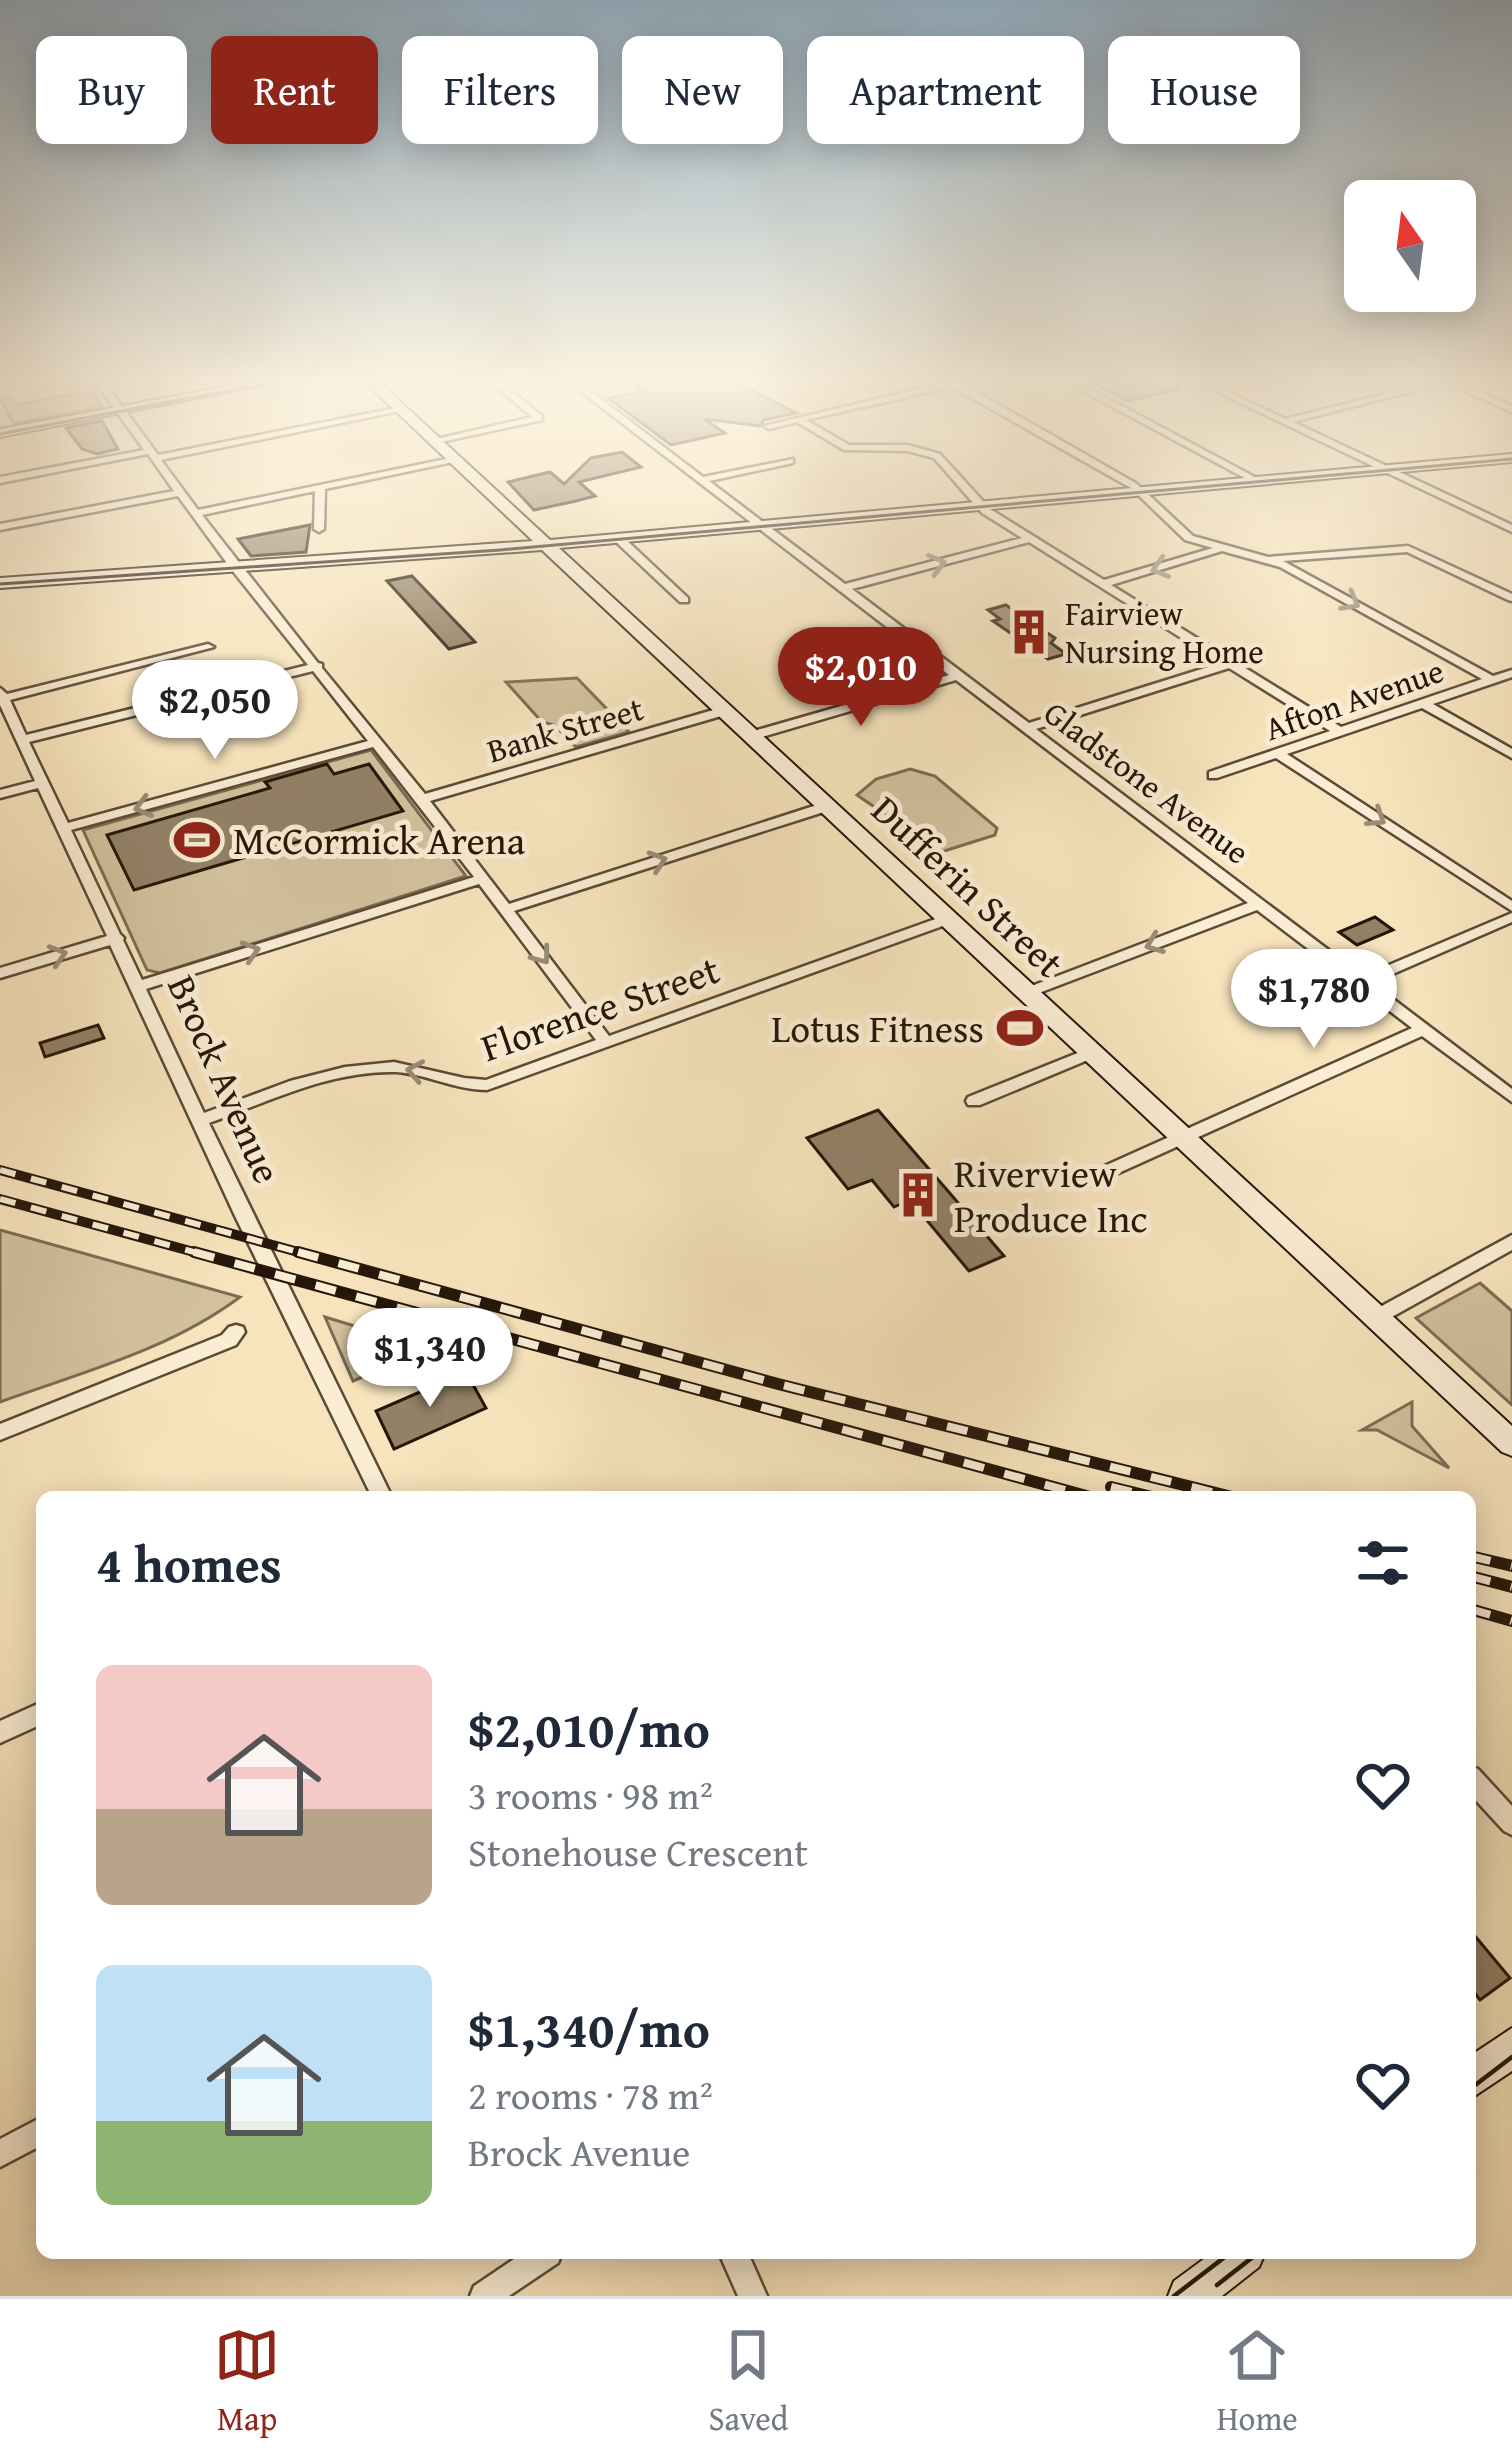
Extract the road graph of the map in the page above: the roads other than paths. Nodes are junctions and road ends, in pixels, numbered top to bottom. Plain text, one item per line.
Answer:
1 (310, 490) edge
2 (320, 490) edge
3 (486, 490) edge
4 (715, 490) edge
5 (966, 490) edge
6 (1139, 490) edge
7 (1161, 490) edge
8 (1429, 490) edge
9 (182, 492) joint
10 (1142, 492) junction
11 (979, 506) junction
12 (198, 513) junction
13 (0, 526) edge
14 (760, 526) junction
15 (1512, 529) edge
16 (319, 530) dead end
17 (618, 538) junction
18 (1030, 539) junction
19 (544, 545) junction
20 (1218, 550) junction
21 (1271, 560) junction
22 (235, 567) junction
23 (0, 583) edge
24 (1102, 584) junction
25 (844, 588) junction
26 (1512, 598) edge
27 (684, 600) dead end
28 (208, 647) dead end
29 (1229, 664) junction
30 (318, 666) junction
31 (1512, 674) edge
32 (957, 676) junction
33 (1492, 680) junction
34 (1, 697) edge
35 (1425, 704) junction
36 (724, 711) junction
37 (1026, 728) junction
38 (1340, 732) junction
39 (751, 736) junction
40 (23, 740) junction
41 (377, 742) junction
42 (1279, 754) junction
43 (1512, 754) edge
44 (1214, 775) dead end
45 (44, 783) junction
46 (0, 794) edge
47 (422, 799) junction
48 (825, 806) junction
49 (65, 828) junction
50 (482, 879) junction
51 (1259, 904) junction
52 (1512, 907) edge
53 (506, 909) junction
54 (1512, 917) edge
55 (946, 920) junction
56 (117, 938) junction
57 (0, 974) edge
58 (1361, 982) junction
59 (139, 986) junction
60 (1026, 993) junction
61 (1424, 1029) junction
62 (606, 1042) junction
63 (1090, 1053) junction
64 (1512, 1097) edge
65 (974, 1101) dead end
66 (201, 1120) junction
67 (1180, 1138) junction
68 (1086, 1181) dead end
69 (1512, 1242) edge
70 (1375, 1318) junction
71 (236, 1332) dead end
72 (0, 1432) edge
73 (1512, 1444) edge
74 (379, 1491) edge
75 (36, 1716) edge
76 (0, 1732) edge
77 (1476, 1784) edge
78 (1512, 1823) edge
79 (1512, 2047) edge
80 (1476, 2075) edge
81 (36, 2133) edge
82 (0, 2154) edge
83 (539, 2259) edge
84 (736, 2259) edge
85 (1237, 2259) edge
86 (484, 2296) edge
87 (753, 2296) edge
88 (1189, 2296) edge

1 - 12 street
2 - 16 street
3 - 19 main road, Dufferin Street
4 - 14 street, Gladstone Avenue
5 - 11 street
6 - 10 street
7 - 10 main road
8 - 15 street
9 - 12 street
9 - 13 street
10 - 11 main road
10 - 20 street
11 - 14 main road
11 - 18 street
12 - 22 street
14 - 17 main road
14 - 25 street, Gladstone Avenue
17 - 19 main road
17 - 27 street
18 - 24 street
25 -> 18 street
19 - 22 main road
19 - 36 main road, Dufferin Street
20 - 21 street
20 -> 24 street
21 - 26 street
21 -> 33 street
22 - 23 main road
22 - 30 street
24 - 29 street
25 - 32 street, Gladstone Avenue
28 - 34 street
29 - 37 street
29 - 38 street
30 - 40 street
30 - 41 street
31 - 33 street, Afton Avenue
32 - 37 street, Gladstone Avenue
32 - 39 street
33 - 35 street, Afton Avenue
34 - 40 street, Brock Avenue
35 - 38 street, Afton Avenue
35 - 43 street
36 - 39 main road, Dufferin Street
36 - 47 street, Bank Street
37 - 51 street, Gladstone Avenue
38 - 42 street, Afton Avenue
39 - 48 main road, Dufferin Street
40 - 45 street, Brock Avenue
41 - 47 street
41 -> 49 street
42 - 44 street, Afton Avenue
42 -> 52 street
45 - 46 street
45 - 49 street, Brock Avenue
47 - 50 street
53 -> 48 street
48 - 55 main road, Dufferin Street
49 - 56 street, Brock Avenue
50 - 53 street
59 -> 50 street
51 - 58 street, Gladstone Avenue
51 -> 60 street
53 -> 62 street
54 - 58 street
55 - 60 main road, Dufferin Street
55 - 62 street, Florence Street
57 -> 56 street
56 - 59 street, Brock Avenue
58 - 61 street, Gladstone Avenue
59 - 66 street, Brock Avenue
60 - 63 main road, Dufferin Street
61 - 64 street, Gladstone Avenue
61 - 67 street
62 -> 66 street, Florence Street
63 - 65 street
63 - 67 main road, Dufferin Street
66 - 74 street, Brock Avenue
67 - 68 street
67 - 70 main road, Dufferin Street
69 - 70 street
70 - 73 main road, Dufferin Street
71 - 72 street
75 - 76 street
77 - 78 street
79 - 80 main road
81 - 82 street
83 - 86 street
84 - 87 street
85 - 88 main road

